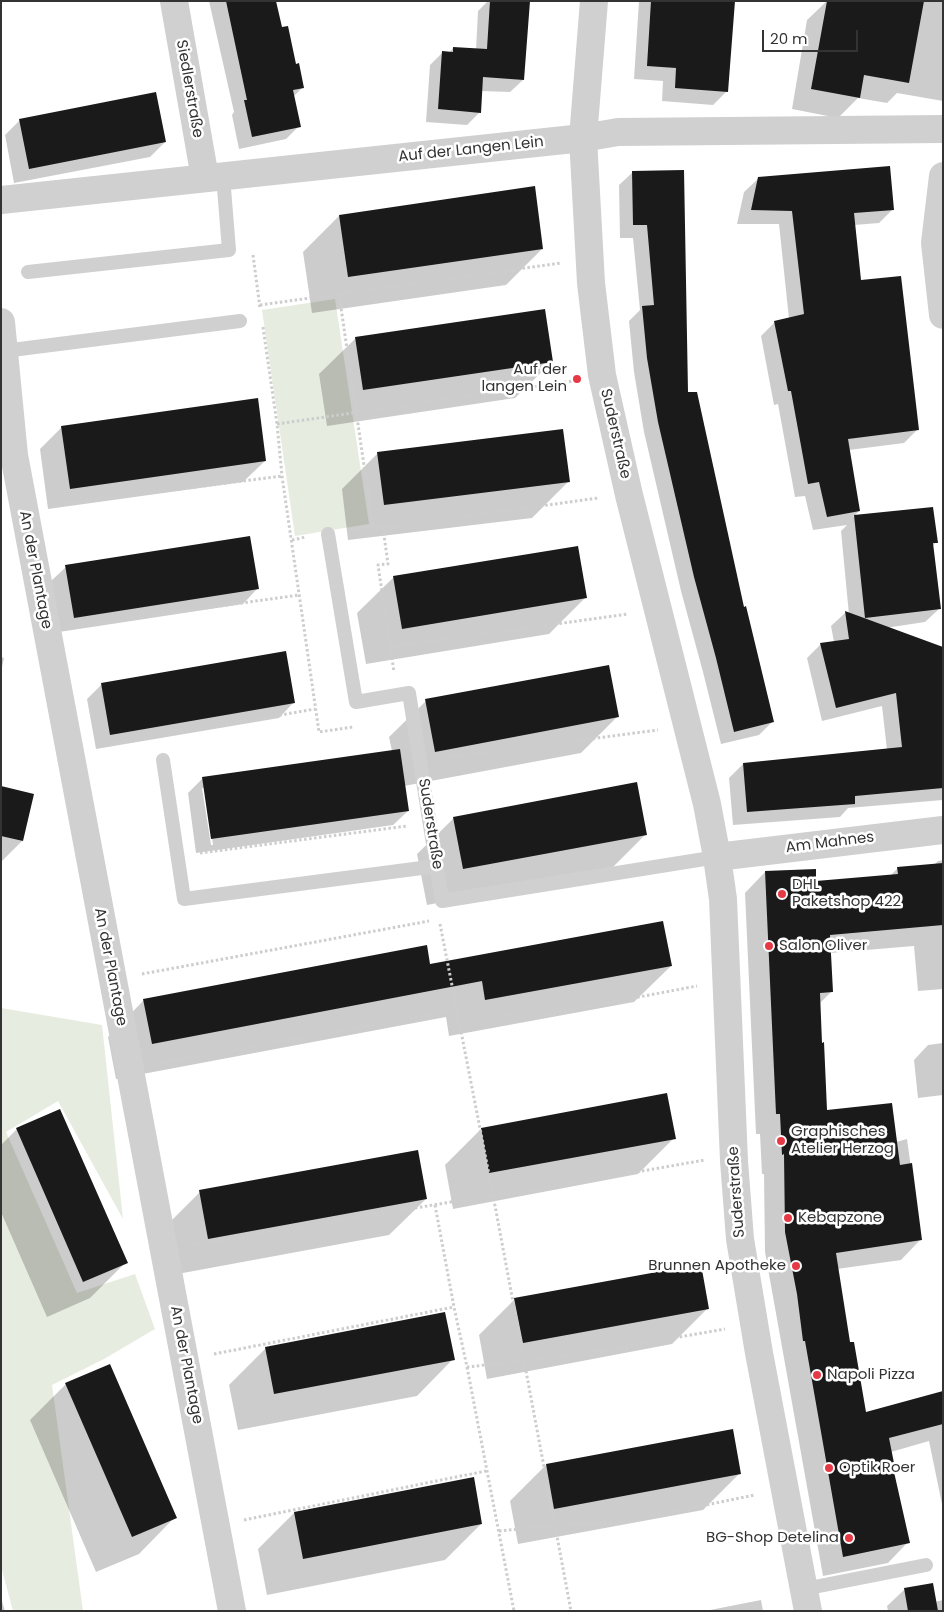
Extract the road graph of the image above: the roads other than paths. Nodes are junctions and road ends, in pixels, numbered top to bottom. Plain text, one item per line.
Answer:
1 (174, 1) edge
2 (594, 1) edge
3 (943, 129) edge
4 (583, 138) junction
5 (943, 176) edge
6 (214, 177) junction
7 (1, 200) edge
8 (940, 261) edge
9 (28, 272) dead end
10 (943, 315) edge
11 (240, 321) dead end
12 (1, 322) edge
13 (4, 351) junction
14 (328, 534) road end
15 (163, 760) dead end
16 (943, 830) edge
17 (717, 857) junction
18 (437, 866) junction
19 (926, 1565) dead end
20 (806, 1600) edge
21 (232, 1611) edge

1 - 6 street, Siedlerstraße
2 - 4 street, Suderstraße
3 - 4 street, Auf der Langen Lein
4 - 6 street, Auf der Langen Lein
4 - 17 street, Suderstraße
5 - 8 street
6 - 7 street, Auf der Langen Lein
6 - 9 lane
8 - 10 street
11 - 13 lane
12 - 13 street, An der Plantage
13 - 21 street, An der Plantage
14 - 18 lane, Suderstraße
15 - 18 lane
16 - 17 street, Am Mahnes
17 - 18 lane, Suderstraße
17 - 20 street, Suderstraße
19 - 20 lane

